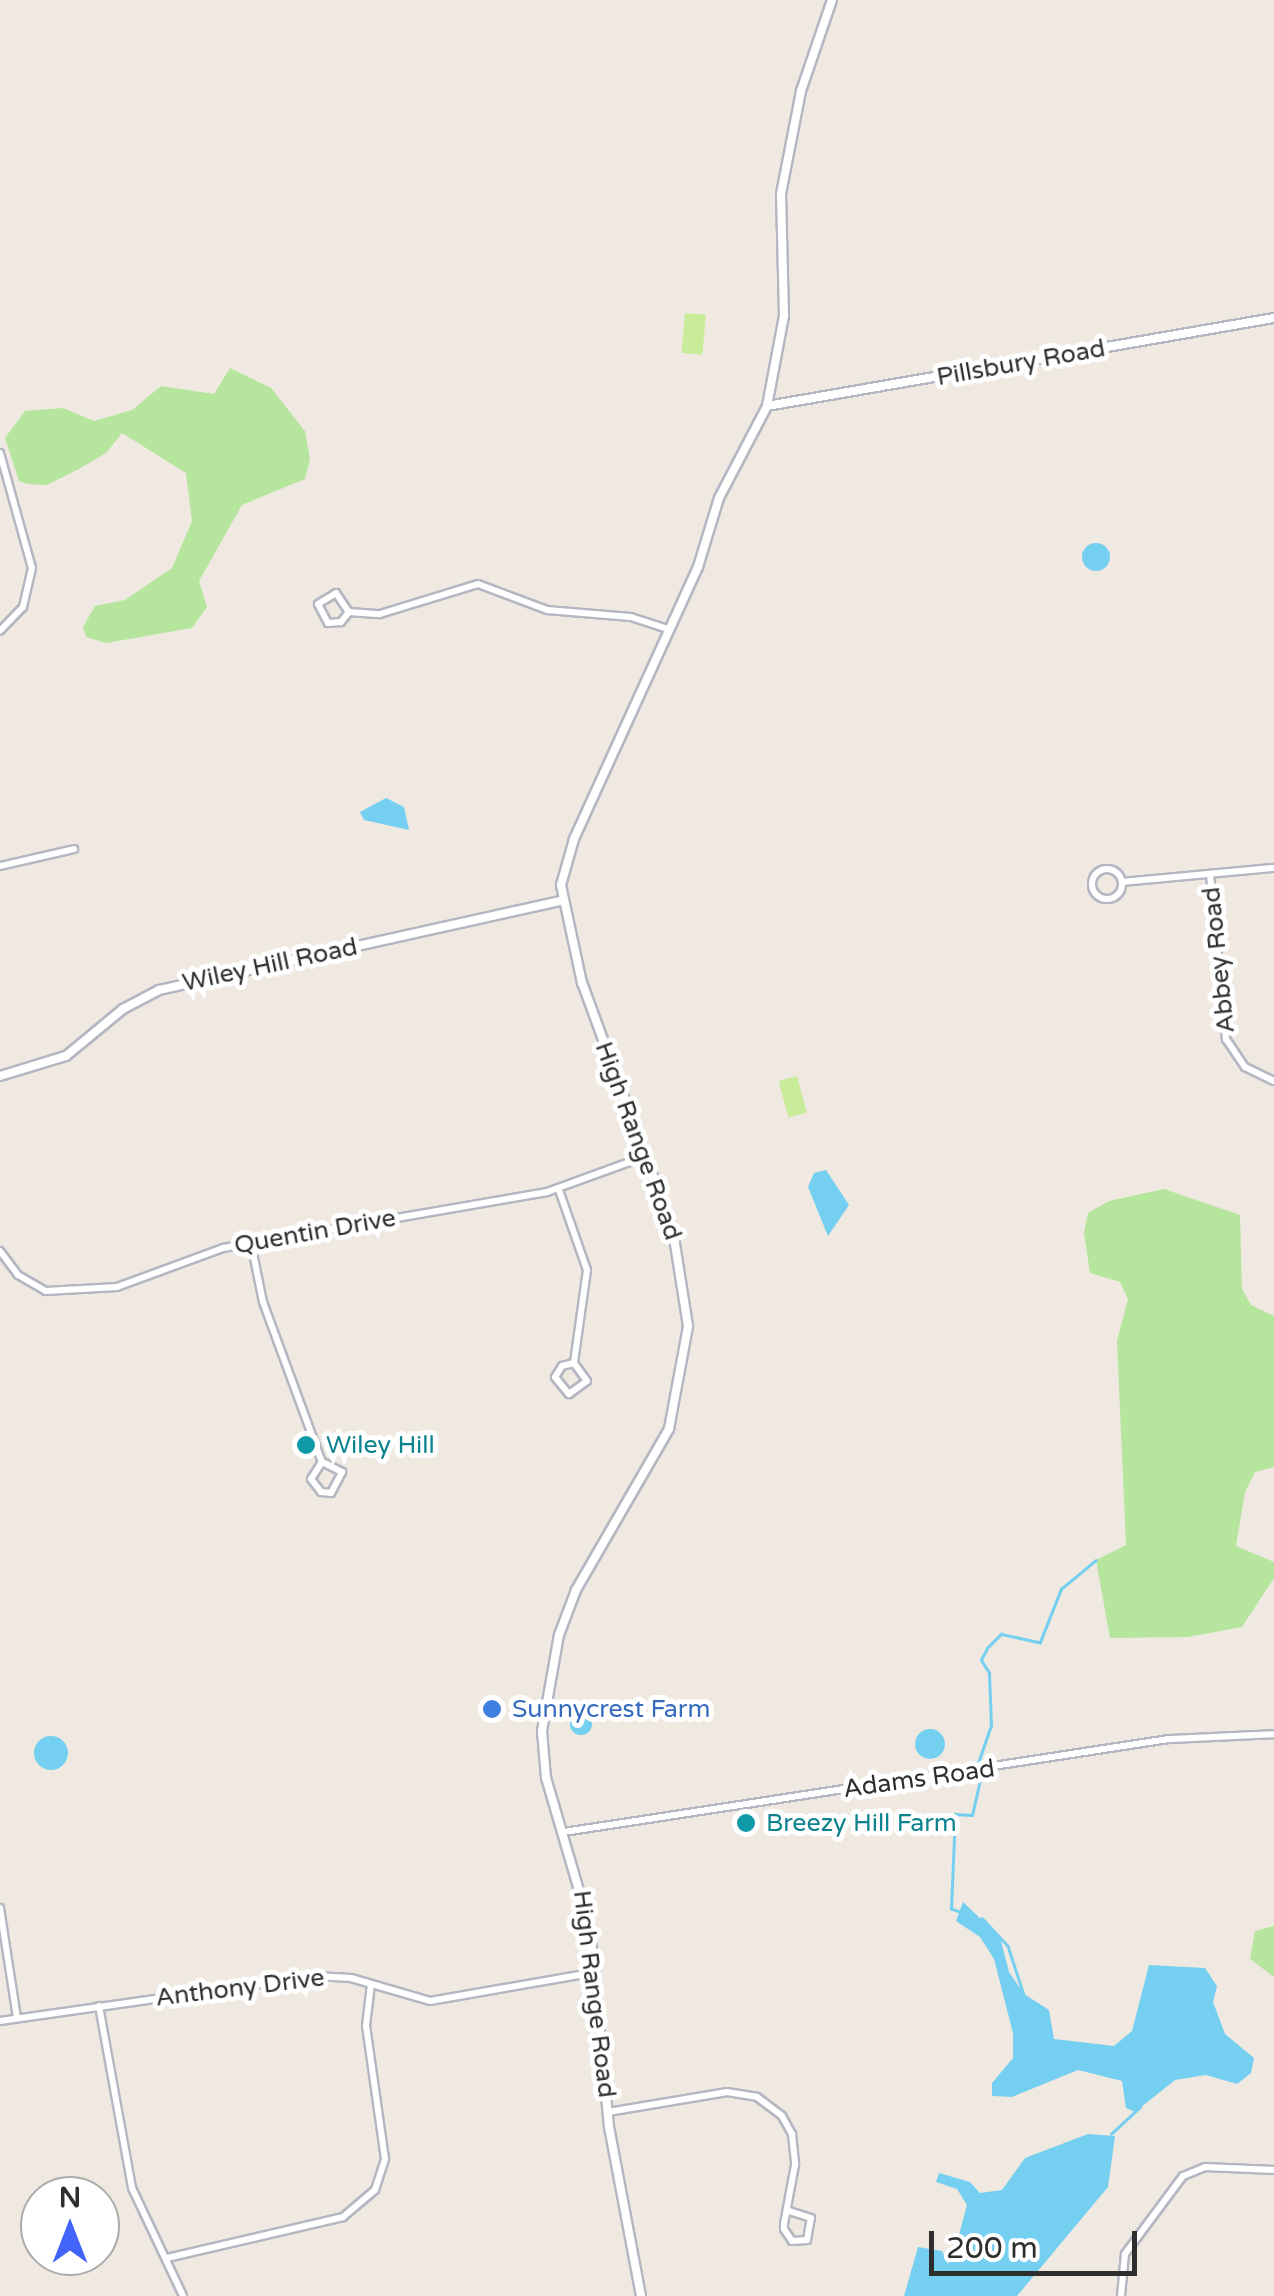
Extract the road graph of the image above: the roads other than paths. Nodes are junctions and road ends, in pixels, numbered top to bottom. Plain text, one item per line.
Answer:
1 (832, 0) edge
2 (1274, 318) edge
3 (768, 406) junction
4 (0, 453) edge
5 (349, 612) junction
6 (668, 628) junction
7 (0, 631) edge
8 (74, 849) dead end
9 (0, 866) edge
10 (1274, 868) edge
11 (1210, 874) junction
12 (1122, 882) junction
13 (561, 901) junction
14 (0, 1076) edge
15 (1274, 1081) edge
16 (646, 1156) junction
17 (559, 1190) junction
18 (251, 1243) junction
19 (0, 1251) edge
20 (574, 1363) junction
21 (322, 1462) junction
22 (1274, 1734) edge
23 (564, 1832) junction
24 (0, 1908) edge
25 (596, 1972) junction
26 (371, 1984) junction
27 (99, 2006) junction
28 (17, 2018) junction
29 (0, 2020) edge
30 (608, 2112) junction
31 (1274, 2170) edge
32 (787, 2210) junction
33 (167, 2258) junction
34 (643, 2295) edge
35 (183, 2296) edge
36 (1121, 2296) edge

1 - 3 street, High Range Road
2 - 3 street, Pillsbury Road
3 - 6 street, High Range Road
4 - 7 street
5 - 5 street
5 - 6 street
6 - 13 street, High Range Road
8 - 9 street
10 - 11 street
11 - 12 street
11 - 15 street, Abbey Road
12 - 12 street
13 - 14 street, Wiley Hill Road
13 - 16 street, High Range Road
16 - 17 street, Quentin Drive
16 - 23 street, High Range Road
17 - 18 street, Quentin Drive
17 - 20 street
18 - 19 street, Quentin Drive
18 - 21 street
20 - 20 street
21 - 21 street
22 - 23 street, Adams Road
23 - 25 street, High Range Road
24 - 28 street
25 - 26 street, Anthony Drive
25 - 30 street, High Range Road
26 - 27 street, Anthony Drive
26 - 33 street
27 - 28 street, Anthony Drive
27 - 33 street
28 - 29 street, Anthony Drive
30 - 32 street
30 - 34 street, High Range Road
31 - 36 street
32 - 32 street
33 - 35 street

